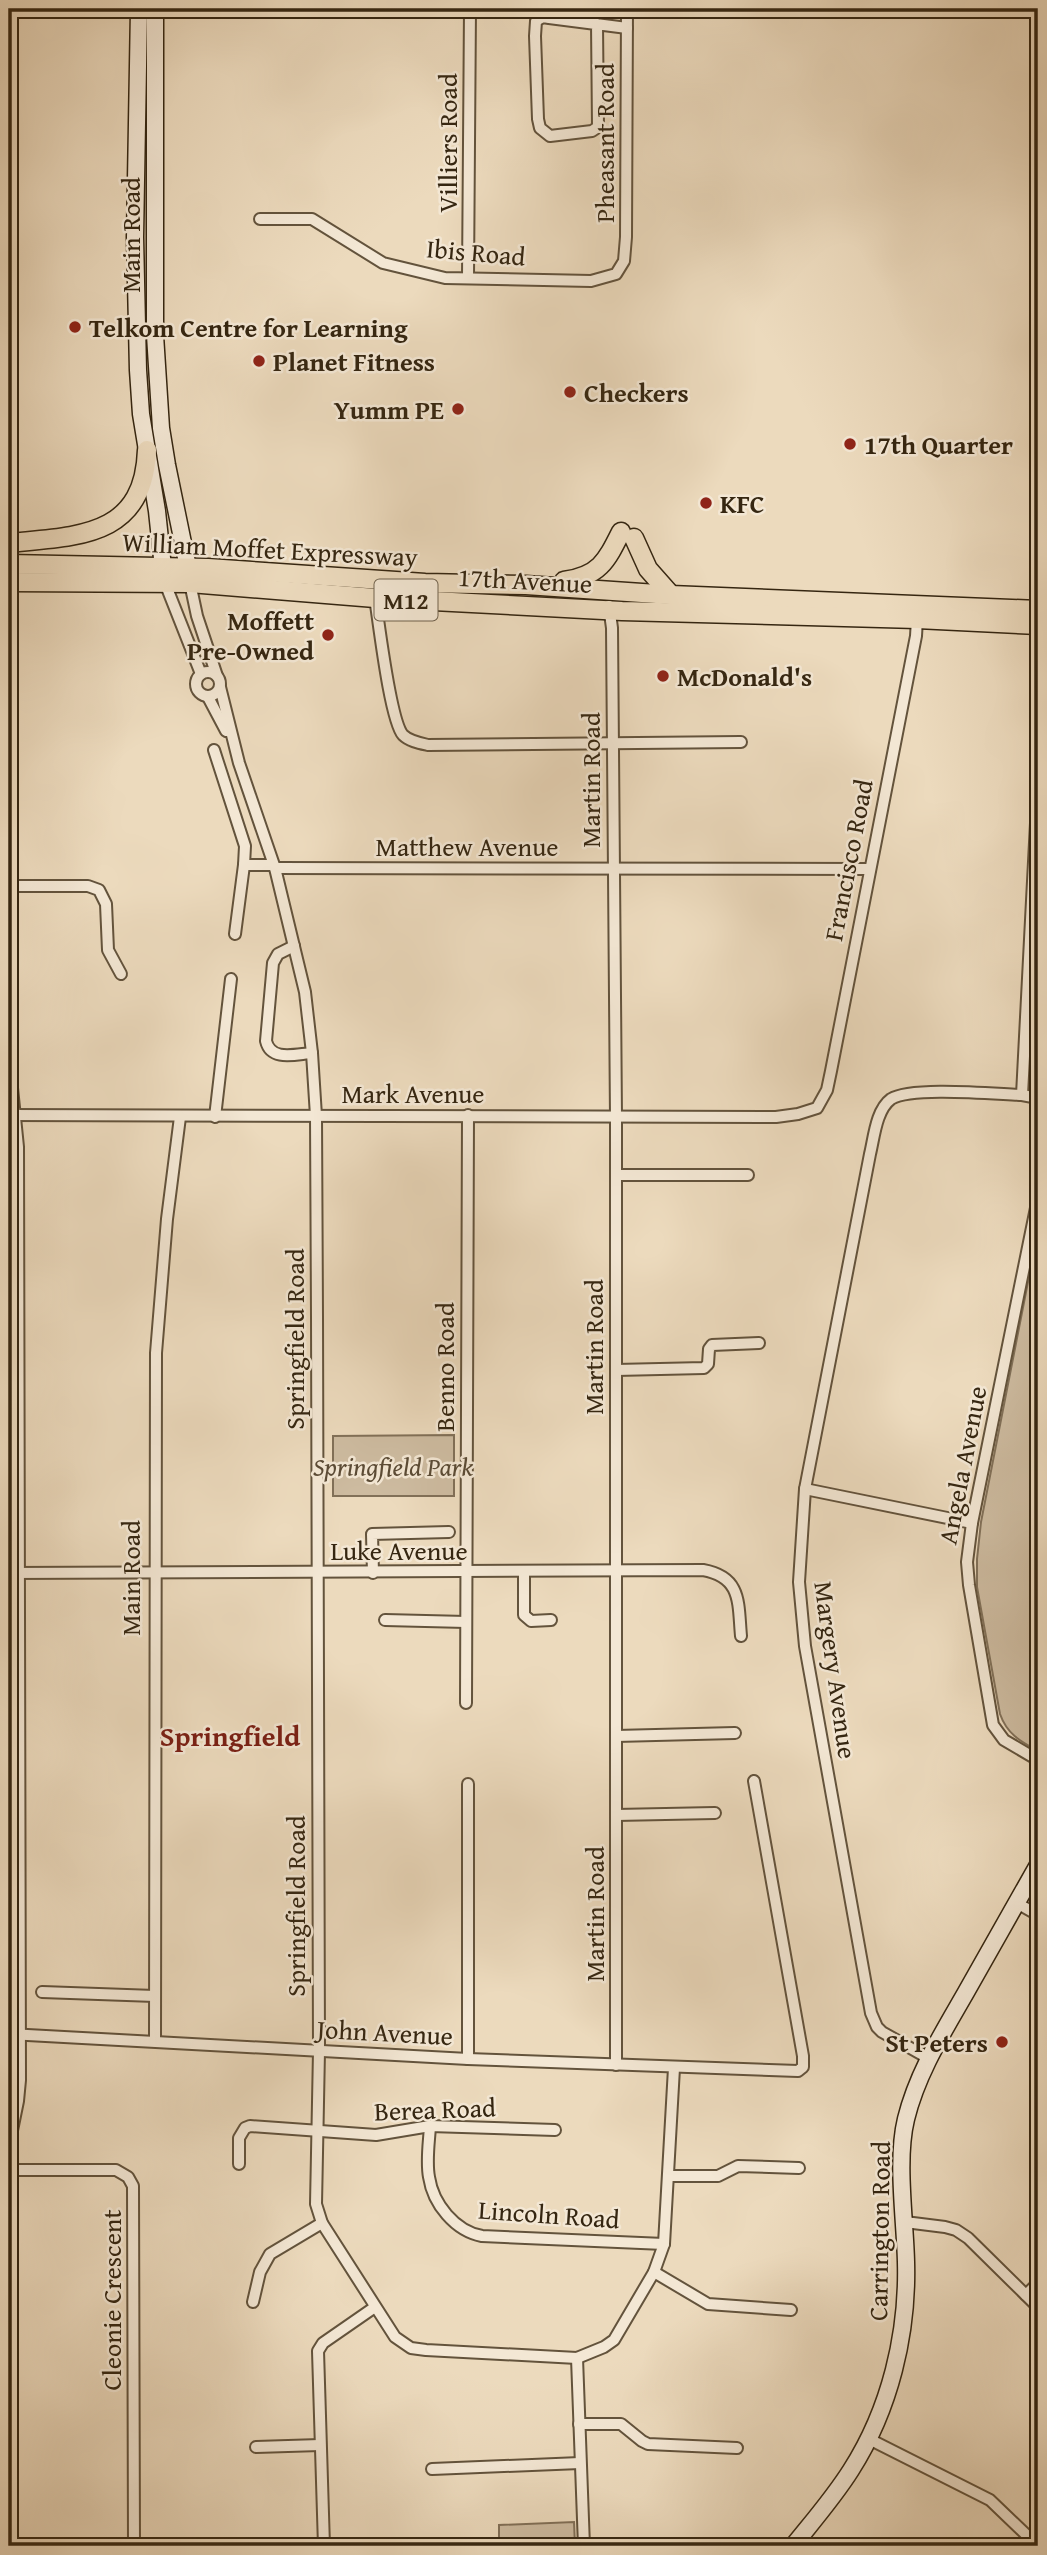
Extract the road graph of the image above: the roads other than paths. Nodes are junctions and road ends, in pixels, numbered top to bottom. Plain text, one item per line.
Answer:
1 (139, 9) edge
2 (155, 9) edge
3 (470, 9) edge
4 (627, 9) edge
5 (597, 24) junction
6 (627, 28) junction
7 (260, 219) dead end
8 (616, 274) joint
9 (468, 277) junction
10 (146, 450) junction
11 (9, 543) edge
12 (9, 564) edge
13 (164, 575) junction
14 (190, 576) junction
15 (9, 582) edge
16 (526, 585) junction
17 (619, 591) junction
18 (671, 595) junction
19 (375, 598) junction
20 (1038, 610) edge
21 (614, 616) junction
22 (917, 619) junction
23 (1038, 625) edge
24 (201, 674) junction
25 (219, 681) junction
26 (208, 697) junction
27 (741, 742) dead end
28 (613, 743) junction
29 (214, 750) dead end
30 (239, 763) junction
31 (1038, 784) edge
32 (244, 865) junction
33 (274, 867) junction
34 (613, 869) junction
35 (869, 869) junction
36 (9, 886) edge
37 (235, 934) dead end
38 (294, 946) junction
39 (121, 974) dead end
40 (231, 979) dead end
41 (9, 1035) edge
42 (312, 1053) junction
43 (1022, 1095) junction
44 (1038, 1098) edge
45 (817, 1108) joint
46 (12, 1115) edge
47 (468, 1115) junction
48 (316, 1116) junction
49 (180, 1117) junction
50 (215, 1117) junction
51 (616, 1118) junction
52 (616, 1175) junction
53 (748, 1175) dead end
54 (1038, 1198) edge
55 (759, 1343) dead end
56 (616, 1370) junction
57 (805, 1489) junction
58 (972, 1523) junction
59 (449, 1532) dead end
60 (466, 1572) junction
61 (524, 1572) junction
62 (616, 1572) junction
63 (14, 1573) edge
64 (155, 1573) junction
65 (317, 1573) junction
66 (373, 1573) junction
67 (385, 1620) dead end
68 (551, 1620) dead end
69 (466, 1622) junction
70 (741, 1636) dead end
71 (466, 1703) dead end
72 (735, 1733) dead end
73 (616, 1736) junction
74 (1038, 1760) edge
75 (754, 1781) dead end
76 (468, 1784) dead end
77 (715, 1813) dead end
78 (616, 1815) junction
79 (1038, 1865) edge
80 (1017, 1902) junction
81 (1038, 1915) edge
82 (42, 1992) dead end
83 (155, 1996) junction
84 (14, 2034) edge
85 (155, 2041) junction
86 (319, 2051) junction
87 (468, 2059) junction
88 (928, 2059) junction
89 (617, 2065) junction
90 (674, 2068) junction
91 (430, 2126) junction
92 (555, 2130) dead end
93 (317, 2131) junction
94 (9, 2145) edge
95 (239, 2164) dead end
96 (799, 2168) dead end
97 (9, 2170) edge
98 (669, 2176) junction
99 (905, 2222) junction
100 (322, 2223) junction
101 (664, 2244) junction
102 (654, 2272) junction
103 (1038, 2283) edge
104 (1026, 2295) junction
105 (253, 2302) dead end
106 (375, 2306) junction
107 (1038, 2306) edge
108 (791, 2311) dead end
109 (577, 2358) junction
110 (579, 2424) junction
111 (869, 2439) junction
112 (320, 2445) junction
113 (256, 2446) dead end
114 (737, 2448) dead end
115 (580, 2463) junction
116 (432, 2469) dead end
117 (134, 2546) edge
118 (324, 2546) edge
119 (584, 2546) edge
120 (793, 2546) edge
121 (1038, 2546) edge

1 - 10 main road, Main Road
2 - 14 main road, Main Road
3 - 9 street, Villiers Road
4 - 6 street, Pheasant Road
5 - 5 street
5 - 6 street
6 - 8 street, Pheasant Road
7 - 9 street, Ibis Road
8 - 9 street, Ibis Road
10 - 11 main road
10 - 13 main road, Main Road
12 - 13 main road, William Moffet Expressway / M12
13 - 14 main road, 17th Avenue / M12
13 - 15 main road, 17th Avenue / M12
13 - 24 street
14 - 16 main road, William Moffet Expressway / M12
14 - 19 main road, 17th Avenue / M12
14 - 25 street, Springfield Road
16 - 17 main road, William Moffet Expressway / M12
16 - 18 main road
17 - 18 main road, William Moffet Expressway / M12
17 - 21 street, Martin Road
18 - 20 main road, William Moffet Expressway / M12
19 - 21 main road, 17th Avenue / M12
19 - 28 street
21 - 22 main road, 17th Avenue / M12
21 - 28 street, Martin Road
22 - 23 main road, 17th Avenue / M12
22 - 35 street, Francisco Road
24 - 25 street
24 - 26 street
25 - 26 street
25 - 30 street, Springfield Road
26 - 30 street, Springfield Road
27 - 28 street
28 - 34 street, Martin Road
29 - 32 street
30 - 33 street, Springfield Road
31 - 43 street
32 - 33 street, Matthew Avenue
32 - 37 street
33 - 34 street, Matthew Avenue
33 - 38 street, Springfield Road
34 - 35 street, Matthew Avenue
34 - 51 street, Martin Road
35 - 45 street, Francisco Road
36 - 39 street
38 - 42 street, Springfield Road
38 - 42 street
40 - 50 street
41 - 46 street
42 - 48 street, Springfield Road
43 - 44 street
43 - 57 street, Margery Avenue
45 - 51 street, Mark Avenue
46 - 49 street, Mark Avenue
46 - 63 street
47 - 48 street, Mark Avenue
47 - 51 street, Mark Avenue
47 - 60 street, Benno Road
48 - 50 street, Mark Avenue
48 - 65 street, Springfield Road
49 - 50 street, Mark Avenue
49 - 64 street, Main Road
51 - 52 street, Martin Road
52 - 53 street
52 - 56 street, Martin Road
54 - 58 street, Angela Avenue
55 - 56 street
56 - 62 street, Martin Road
57 - 58 street
57 - 88 street, Margery Avenue
58 - 74 street, Angela Avenue
59 - 66 street
60 - 61 street, Luke Avenue
60 - 66 street, Luke Avenue
60 - 69 street, Benno Road
61 - 62 street, Luke Avenue
61 - 68 street
62 - 70 street, Luke Avenue
62 - 73 street, Martin Road
63 - 64 street, Luke Avenue
63 - 84 street
64 - 65 street, Luke Avenue
64 - 83 street, Main Road
65 - 66 street, Luke Avenue
65 - 86 street, Springfield Road
67 - 69 street
69 - 71 street, Benno Road
72 - 73 street
73 - 78 street, Martin Road
75 - 90 street, John Avenue
76 - 87 street
77 - 78 street
78 - 89 street, Martin Road
79 - 80 main road, Carrington Road
80 - 81 street
80 - 88 main road, Carrington Road
82 - 83 street
83 - 85 street, Main Road
84 - 85 street, John Avenue
84 - 94 street
85 - 86 street, John Avenue
86 - 87 street, John Avenue
86 - 93 street, Springfield Road
87 - 89 street, John Avenue
88 - 99 main road, Carrington Road
89 - 90 street, John Avenue
90 - 98 street
91 - 92 street, Berea Road
91 - 93 street, Berea Road
91 - 101 street, Lincoln Road
93 - 95 street, Berea Road
93 - 100 street, Springfield Road
96 - 98 street
97 - 117 street, Cleonie Crescent
98 - 101 street
99 - 104 street
99 - 111 main road, Carrington Road
100 - 105 street
100 - 106 street
101 - 102 street
102 - 108 street
102 - 109 street
103 - 104 street
104 - 107 street
106 - 109 street
106 - 112 street
109 - 110 street
110 - 114 street
110 - 115 street
111 - 120 main road, Carrington Road
111 - 121 street
112 - 113 street
112 - 118 street
115 - 116 street
115 - 119 street

